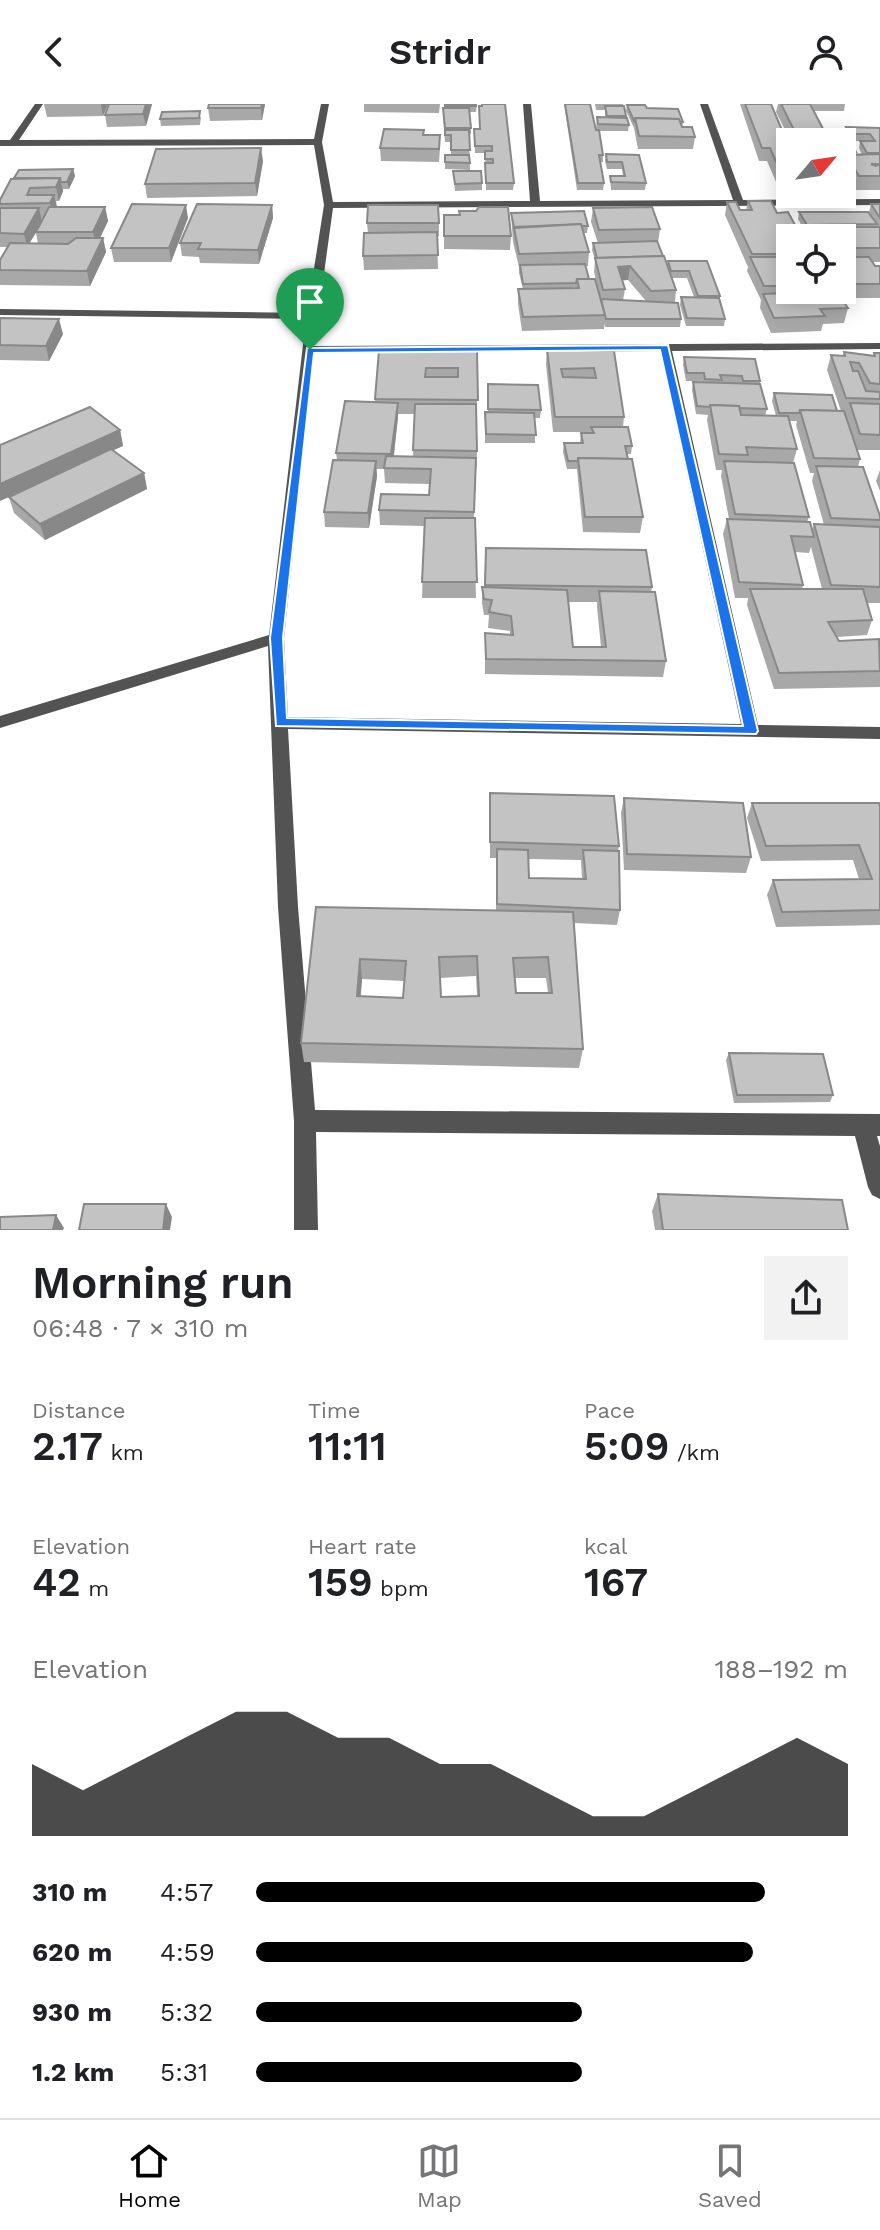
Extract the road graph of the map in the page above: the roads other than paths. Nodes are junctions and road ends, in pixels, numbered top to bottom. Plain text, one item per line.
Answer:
1 (39, 104) edge
2 (325, 104) edge
3 (527, 104) edge
4 (704, 104) edge
5 (318, 142) junction
6 (0, 143) edge
7 (13, 143) junction
8 (880, 202) edge
9 (739, 203) junction
10 (329, 205) junction
11 (535, 205) junction
12 (0, 312) edge
13 (312, 316) junction
14 (880, 346) edge
15 (665, 347) junction
16 (310, 350) junction
17 (276, 638) junction
18 (0, 722) edge
19 (280, 723) junction
20 (751, 731) junction
21 (880, 733) edge
22 (305, 1121) junction
23 (871, 1125) edge
24 (880, 1187) edge
25 (306, 1230) edge

1 - 7 street
2 - 5 street
3 - 11 street
4 - 9 street
5 - 7 street
5 - 10 street
6 - 7 street
8 - 9 street
9 - 11 street
10 - 11 street
10 - 13 street
12 - 13 street
13 - 16 street
14 - 15 street
15 - 16 street
15 - 20 street
16 - 17 street
17 - 18 street
17 - 19 street
19 - 20 street
19 - 22 street
20 - 21 street
22 - 23 street
22 - 25 street
23 - 24 street

